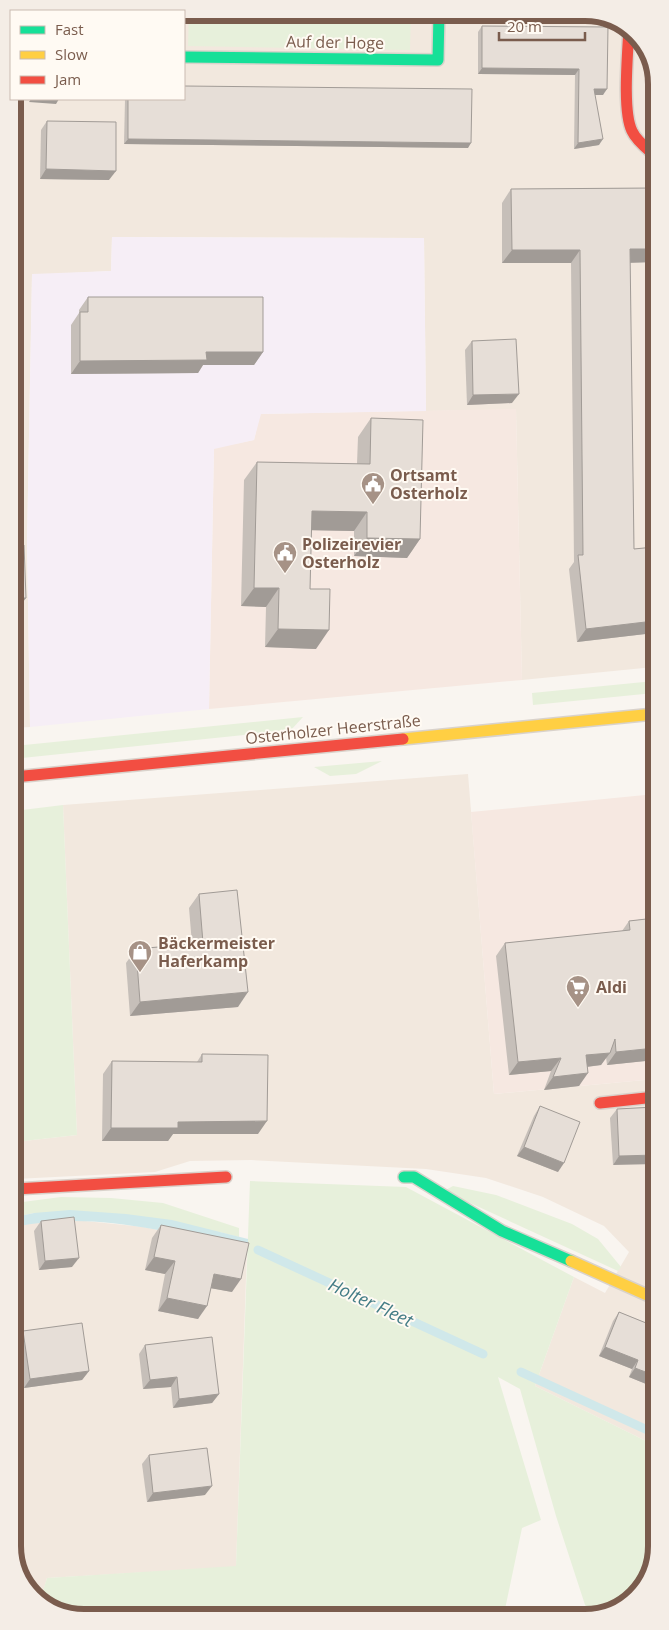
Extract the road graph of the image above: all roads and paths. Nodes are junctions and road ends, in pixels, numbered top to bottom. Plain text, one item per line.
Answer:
1 (439, 21) edge
2 (629, 40) edge
3 (185, 57) edge
4 (648, 150) edge
5 (648, 715) edge
6 (21, 776) edge
7 (648, 1099) edge
8 (600, 1103) dead end
9 (226, 1177) dead end
10 (404, 1177) dead end
11 (21, 1189) edge
12 (648, 1296) edge

1 - 3 street, Auf der Hoge
2 - 4 street
5 - 6 street, Osterholzer Heerstraße
7 - 8 street
9 - 11 street
10 - 12 street

